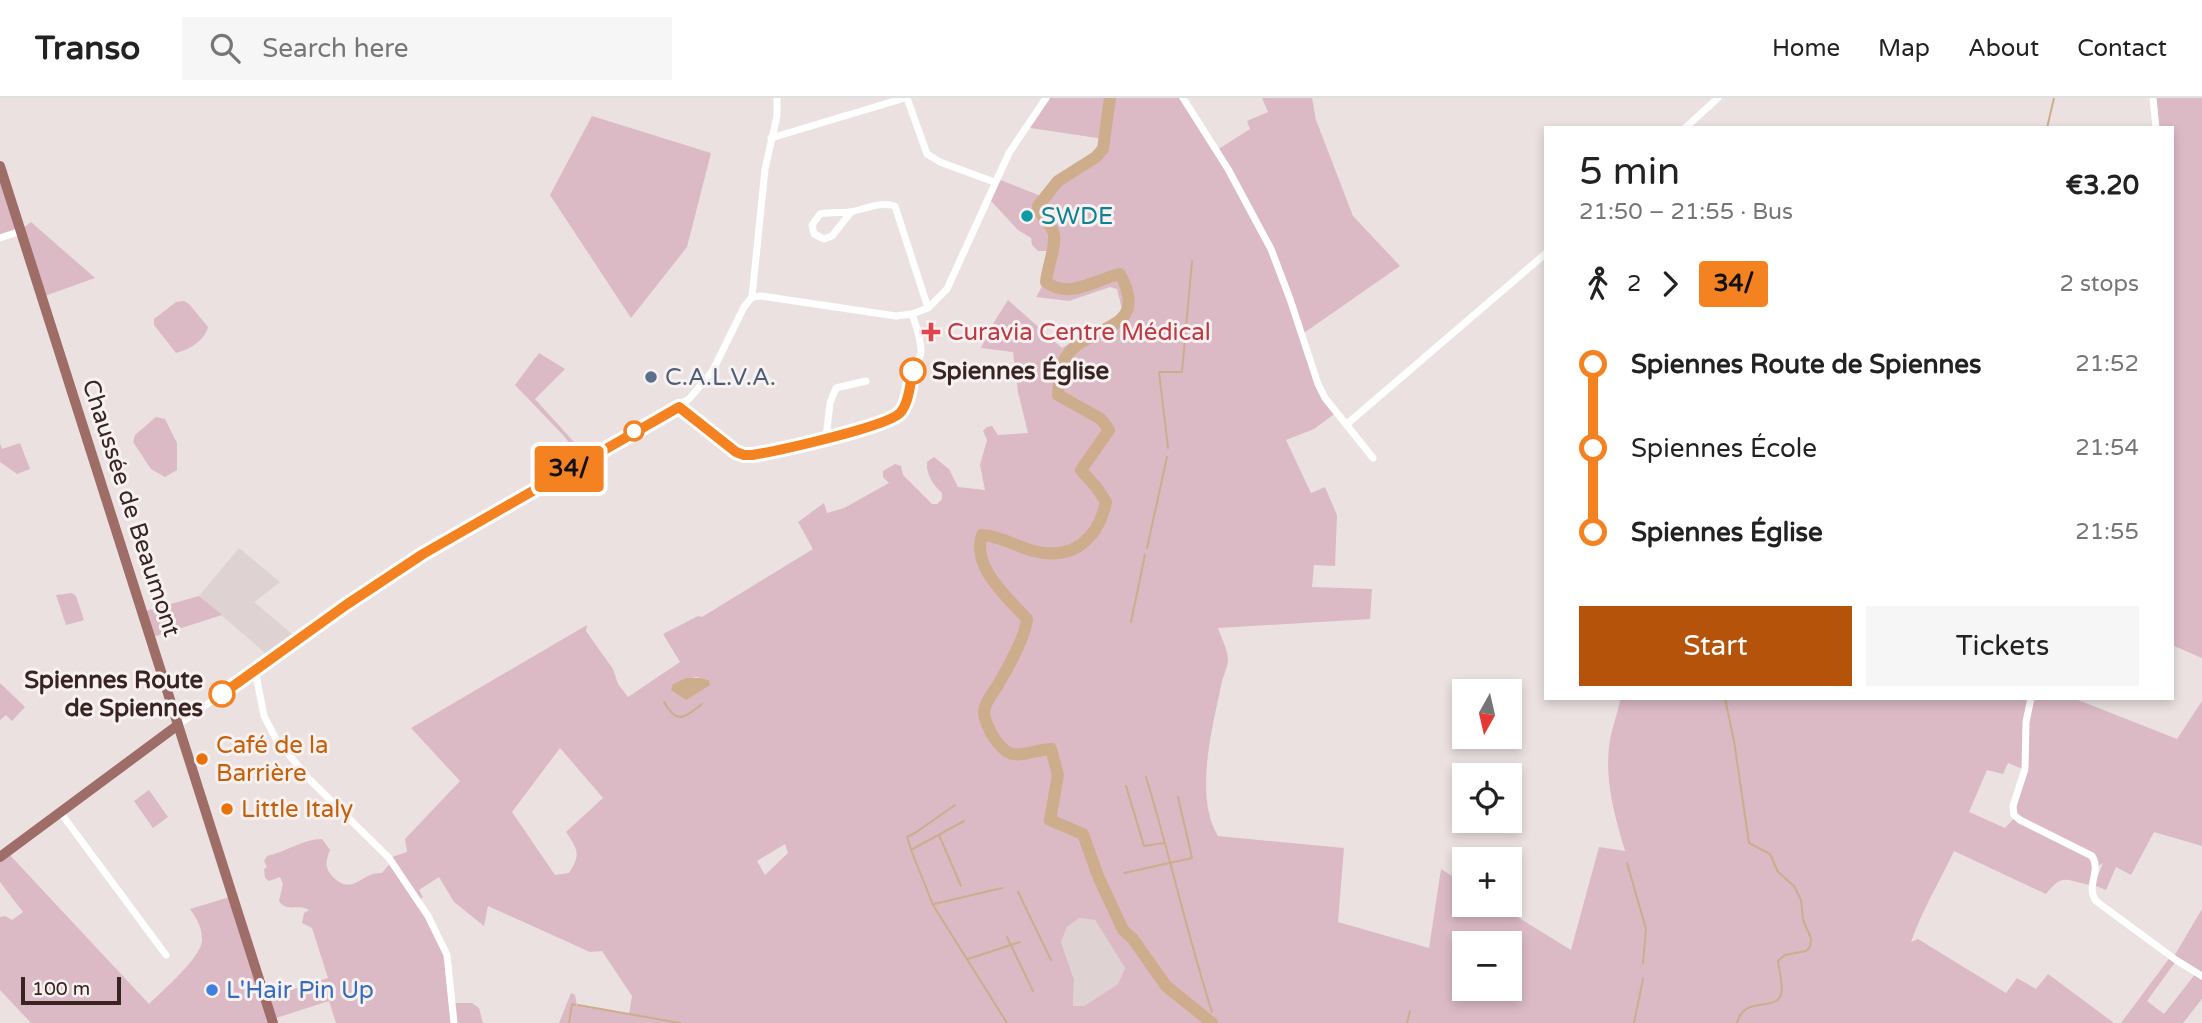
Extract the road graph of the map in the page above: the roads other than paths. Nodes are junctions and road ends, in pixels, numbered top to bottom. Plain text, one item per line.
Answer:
1 (777, 98) edge
2 (906, 98) edge
3 (1046, 98) edge
4 (1183, 98) edge
5 (1718, 98) edge
6 (2154, 98) edge
7 (1687, 126) edge
8 (2156, 126) edge
9 (771, 138) junction
10 (0, 166) edge
11 (994, 182) junction
12 (851, 212) junction
13 (20, 231) junction
14 (0, 238) edge
15 (1544, 255) edge
16 (752, 297) junction
17 (928, 308) junction
18 (912, 314) junction
19 (866, 381) dead end
20 (679, 407) junction
21 (1348, 425) junction
22 (826, 438) junction
23 (1373, 457) dead end
24 (255, 670) junction
25 (2031, 700) edge
26 (177, 725) junction
27 (60, 812) junction
28 (0, 857) edge
29 (166, 955) dead end
30 (2202, 976) edge
31 (273, 1023) edge
32 (454, 1023) edge

1 - 9 street
2 - 9 street
2 - 11 street
3 - 11 street
4 - 21 street
5 - 7 street
6 - 8 street
9 - 16 street
10 - 13 main road, Chaussée de Beaumont
11 - 17 street
12 - 12 street
12 - 17 street
13 - 14 street
13 - 26 main road, Chaussée de Beaumont
15 - 21 street
16 - 18 street
16 - 20 street
17 - 18 street
18 - 22 street
19 - 22 street
20 - 22 street
20 - 24 street
21 - 23 street
24 - 26 street
24 - 32 street
25 - 30 street
26 - 27 main road
26 - 31 main road, Chaussée de Beaumont
27 - 28 main road
27 - 29 street

